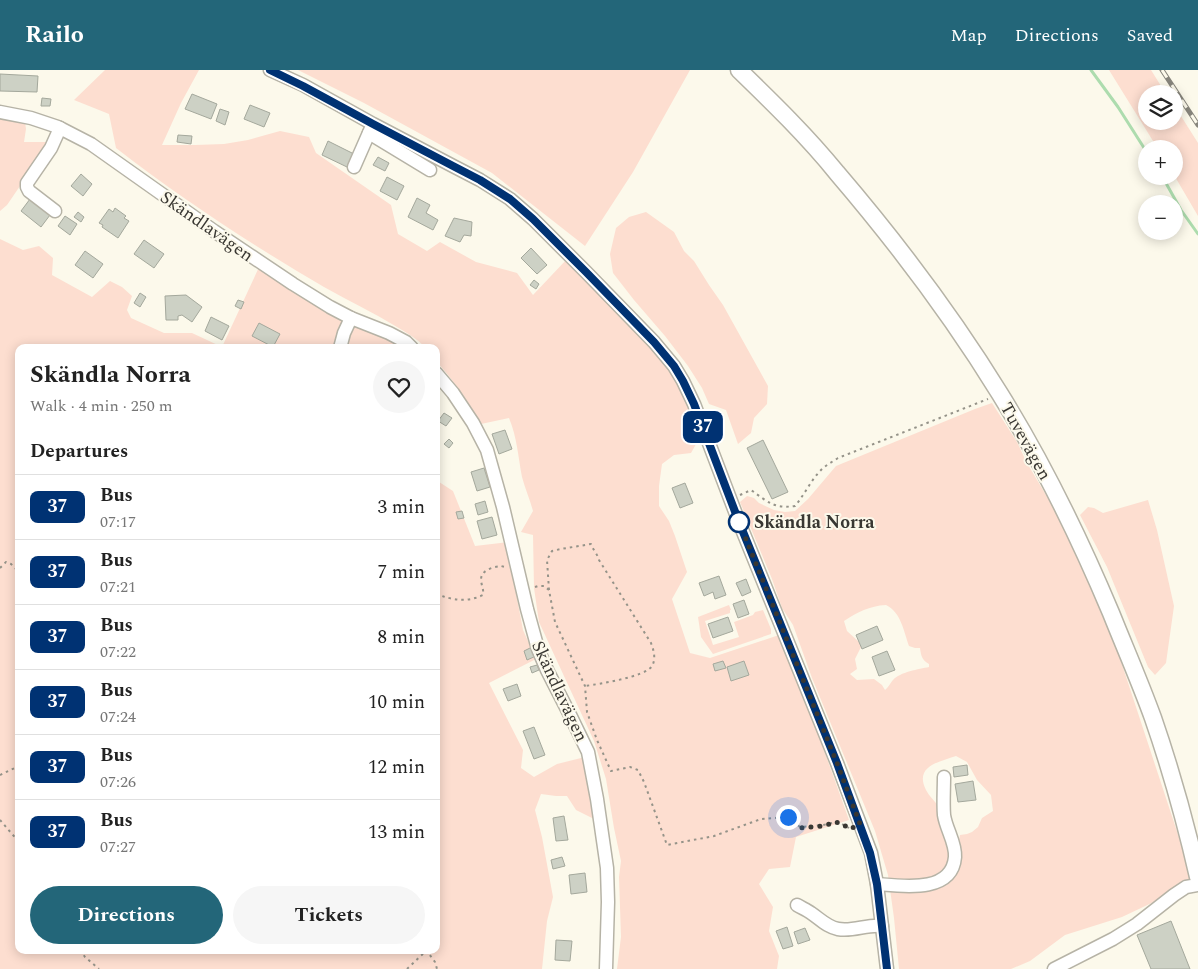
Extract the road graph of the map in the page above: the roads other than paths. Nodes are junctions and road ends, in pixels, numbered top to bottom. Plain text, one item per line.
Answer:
1 (270, 70) edge
2 (739, 70) edge
3 (0, 112) edge
4 (60, 128) junction
5 (371, 128) junction
6 (354, 167) dead end
7 (430, 170) dead end
8 (55, 211) dead end
9 (351, 318) junction
10 (341, 344) edge
11 (408, 344) edge
12 (440, 378) edge
13 (944, 777) dead end
14 (1198, 878) edge
15 (877, 884) junction
16 (1198, 885) edge
17 (797, 905) dead end
18 (882, 926) junction
19 (606, 969) edge
20 (887, 969) edge
21 (1054, 969) edge

1 - 5 street
2 - 14 main road, Tuvevägen
3 - 4 street, Skändlavägen
4 - 8 street
4 - 9 street, Skändlavägen
5 - 6 street
5 - 7 street
5 - 15 street
9 - 10 street
9 - 11 street, Skändlavägen
12 - 19 street, Skändlavägen
13 - 15 street
15 - 18 street
16 - 21 street
17 - 18 street
18 - 20 street

